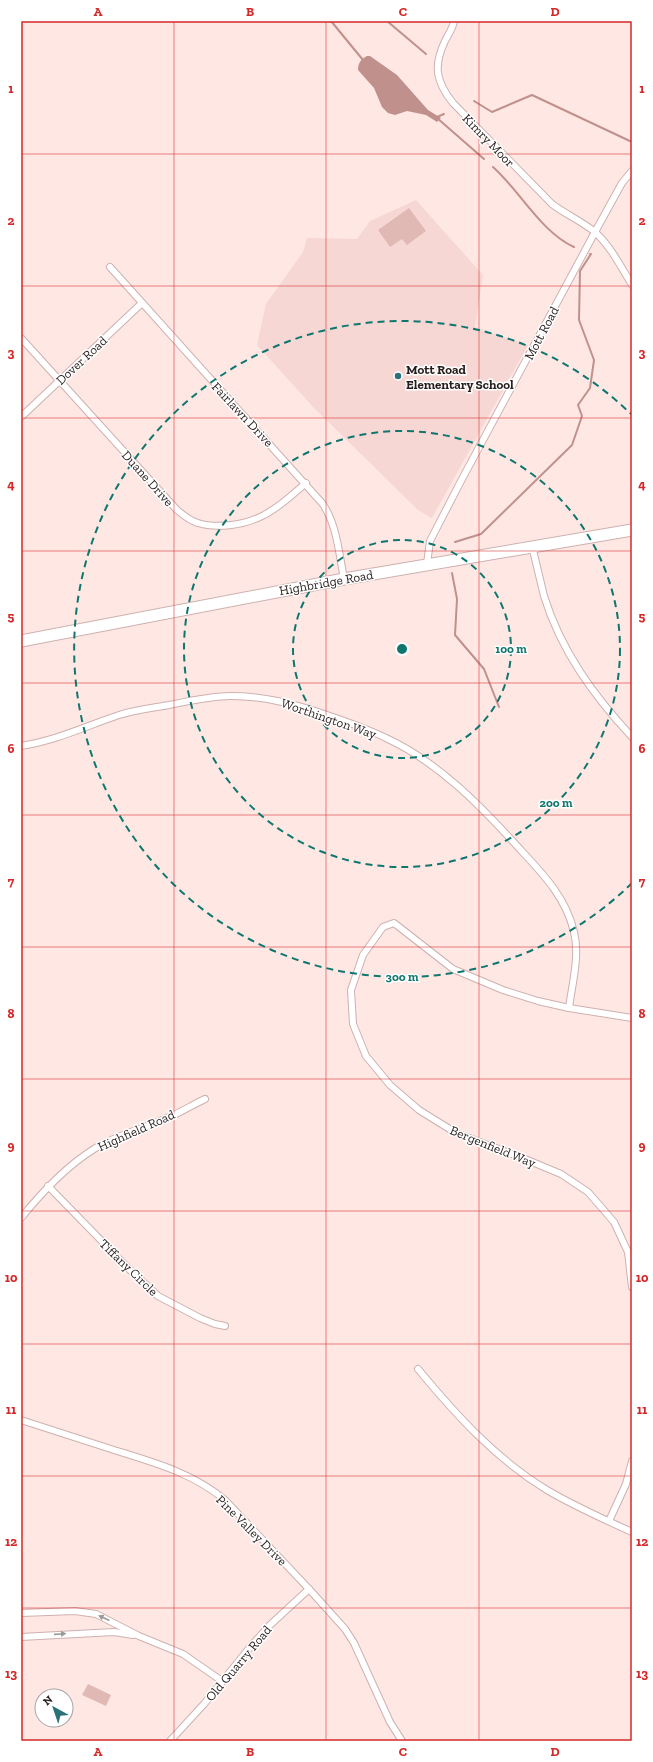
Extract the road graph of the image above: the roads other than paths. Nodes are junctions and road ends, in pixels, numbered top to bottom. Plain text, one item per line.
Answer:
1 (454, 21) edge
2 (632, 171) edge
3 (595, 232) junction
4 (110, 267) dead end
5 (632, 284) edge
6 (142, 303) junction
7 (21, 338) edge
8 (60, 380) junction
9 (21, 417) edge
10 (306, 483) junction
11 (632, 530) edge
12 (532, 546) junction
13 (427, 564) junction
14 (344, 579) junction
15 (21, 641) edge
16 (632, 737) edge
17 (21, 746) edge
18 (569, 1008) junction
19 (632, 1018) edge
20 (205, 1099) dead end
21 (48, 1186) junction
22 (21, 1218) edge
23 (632, 1287) edge
24 (225, 1326) dead end
25 (418, 1369) dead end
26 (21, 1420) edge
27 (632, 1461) edge
28 (608, 1521) junction
29 (632, 1532) edge
30 (309, 1589) junction
31 (21, 1613) edge
32 (139, 1636) junction
33 (21, 1637) edge
34 (222, 1681) junction
35 (170, 1741) edge
36 (402, 1741) edge

1 - 3 street, Kimry Moor
2 - 3 street, Mott Road
3 - 5 street, Kimry Moor
3 - 13 street, Mott Road
4 - 6 street, Fairlawn Drive
6 - 8 street, Dover Road
6 - 10 street, Fairlawn Drive
7 - 8 street, Duane Drive
8 - 9 street, Dover Road
8 - 10 street, Duane Drive
10 - 14 street, Fairlawn Drive
11 - 12 highway, Highbridge Road
12 - 13 highway, Highbridge Road
12 - 16 street
13 - 14 highway, Highbridge Road
14 - 15 highway, Highbridge Road
17 - 18 street, Worthington Way
18 - 19 street
18 - 23 street, Bergenfield Way
20 - 21 street, Highfield Road
21 - 22 street, Highfield Road
21 - 24 street, Tiffany Circle
25 - 28 street
26 - 30 street, Pine Valley Drive
27 - 28 street
28 - 29 street
30 - 34 street, Old Quarry Road
30 - 36 street, Pine Valley Drive
32 -> 31 street
33 -> 32 street
32 - 34 street
34 - 35 street, Old Quarry Road

